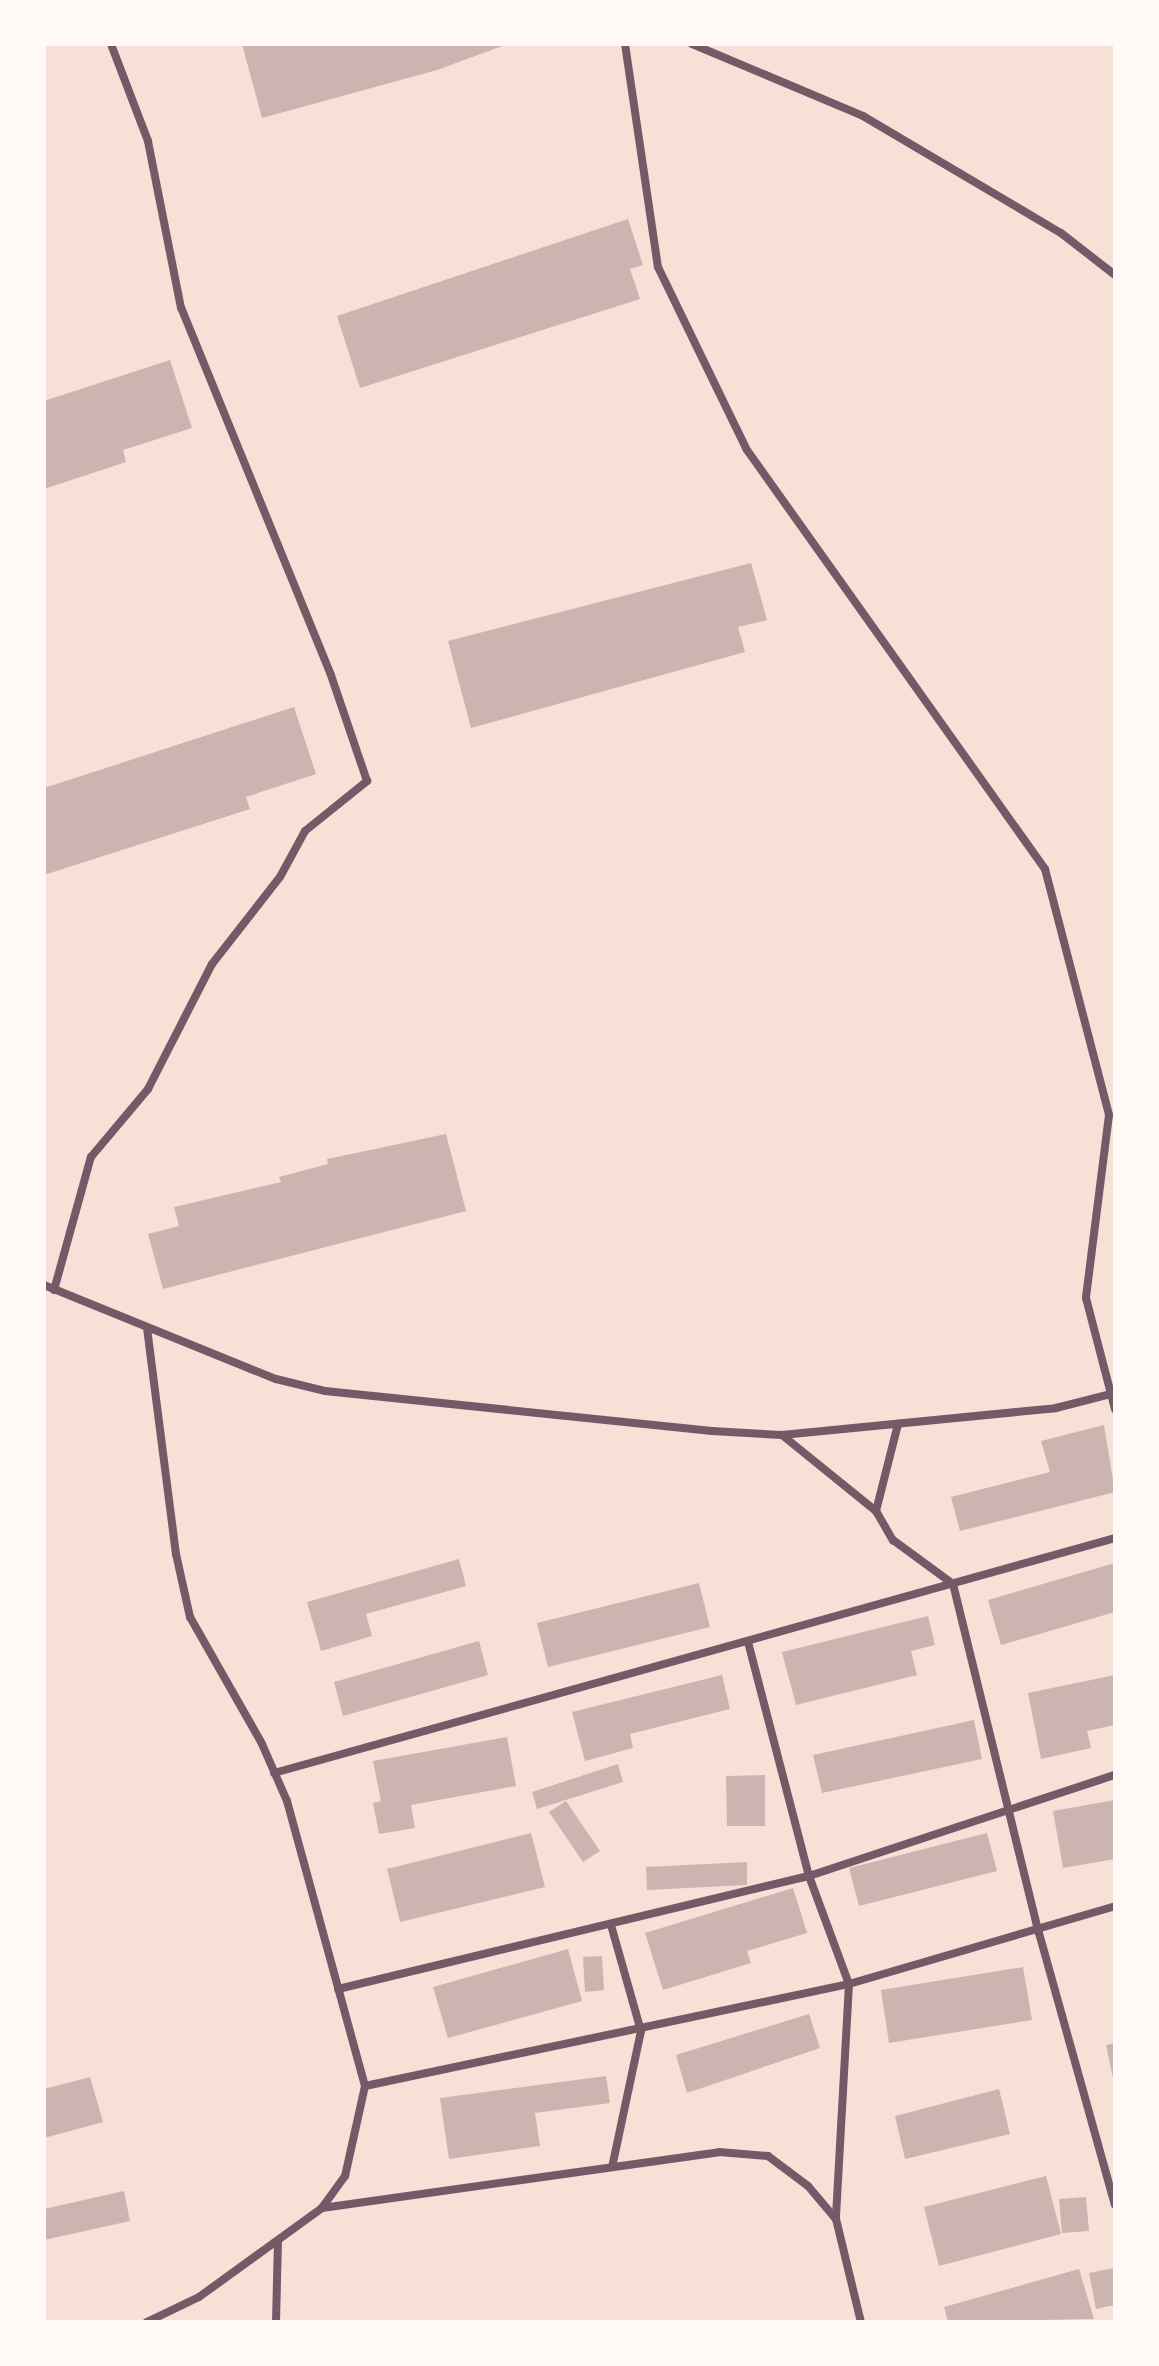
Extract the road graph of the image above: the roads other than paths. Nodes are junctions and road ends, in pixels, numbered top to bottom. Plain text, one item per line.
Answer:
1 (111, 44) edge
2 (625, 44) edge
3 (692, 44) edge
4 (1115, 275) edge
5 (1112, 1113) edge
6 (44, 1285) edge
7 (54, 1290) junction
8 (147, 1328) junction
9 (1111, 1394) edge
10 (1115, 1409) edge
11 (898, 1424) junction
12 (782, 1435) junction
13 (876, 1511) junction
14 (1115, 1538) edge
15 (953, 1584) junction
16 (748, 1642) junction
17 (274, 1773) junction
18 (1115, 1775) edge
19 (1008, 1807) junction
20 (809, 1876) junction
21 (1115, 1906) edge
22 (611, 1925) junction
23 (1039, 1933) junction
24 (849, 1984) junction
25 (338, 1989) junction
26 (641, 2031) junction
27 (365, 2086) junction
28 (612, 2167) junction
29 (1115, 2205) edge
30 (322, 2208) junction
31 (836, 2219) junction
32 (278, 2241) junction
33 (147, 2322) edge
34 (276, 2322) edge
35 (861, 2322) edge

1 - 7 street
2 - 5 street
3 - 4 street
5 - 9 street
6 - 7 street
7 - 8 street
8 - 12 street
8 - 17 street
9 - 10 street
9 - 11 street
11 - 12 street
11 - 13 street
12 - 13 street
13 - 15 street
14 - 15 street
15 - 16 street
15 - 19 street
16 - 17 street
16 - 20 street
17 - 25 street
18 - 19 street
19 - 20 street
19 - 23 street
20 - 22 street
20 - 24 street
21 - 23 street
22 - 25 street
22 - 26 street
23 - 24 street
23 - 29 street
24 - 26 street
24 - 31 street
25 - 27 street
26 - 27 street
26 - 28 street
27 - 30 street
28 - 30 street
28 - 31 street
30 - 32 street
31 - 35 street
32 - 33 street
32 - 34 street

